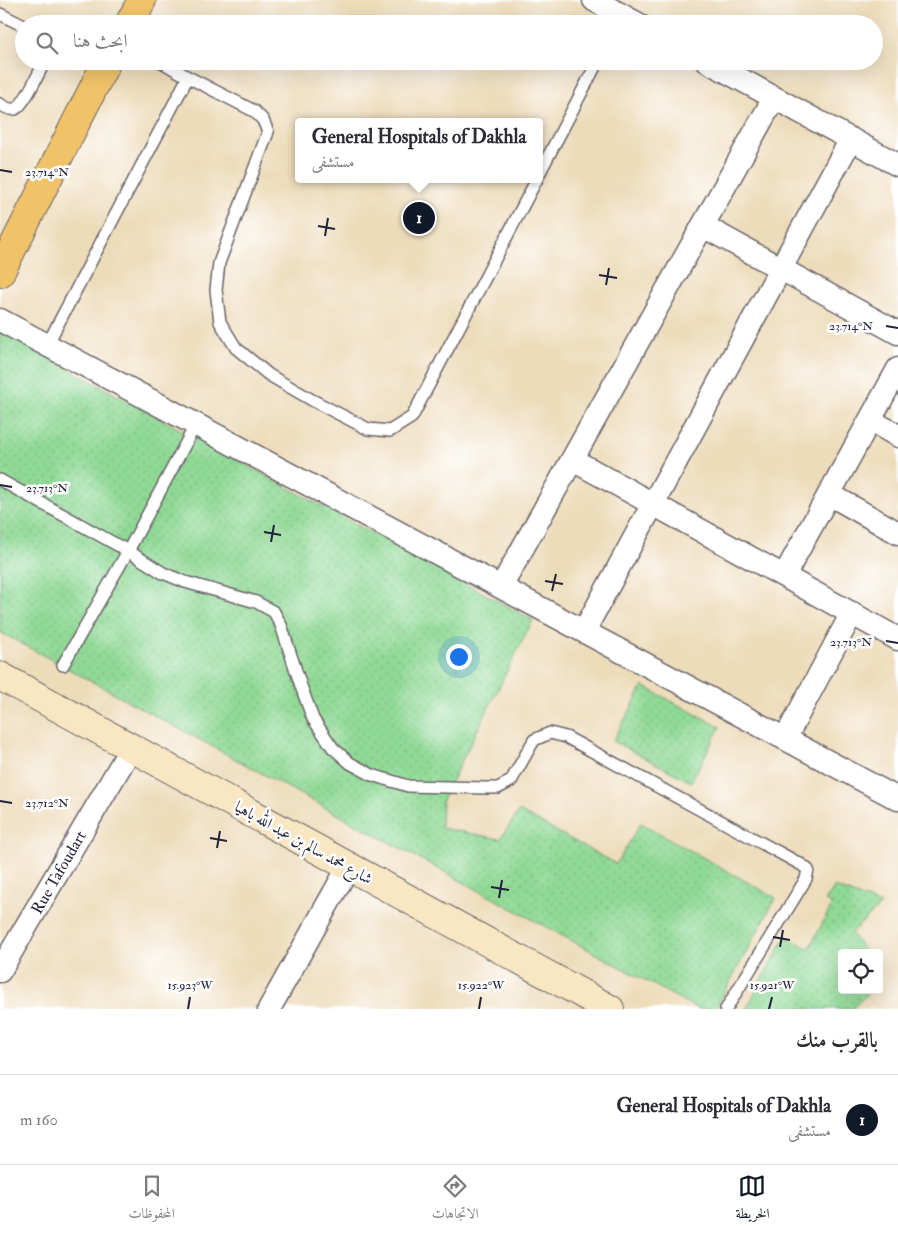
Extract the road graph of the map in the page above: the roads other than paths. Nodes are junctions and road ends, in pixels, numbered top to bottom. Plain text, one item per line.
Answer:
1 (142, 0) edge
2 (594, 0) edge
3 (0, 14) edge
4 (133, 15) edge
5 (622, 15) edge
6 (15, 22) edge
7 (40, 70) edge
8 (100, 70) edge
9 (176, 70) edge
10 (593, 70) edge
11 (723, 70) edge
12 (188, 77) junction
13 (774, 98) junction
14 (0, 104) edge
15 (851, 139) junction
16 (898, 165) edge
17 (543, 166) edge
18 (534, 183) edge
19 (703, 226) junction
20 (781, 268) junction
21 (0, 273) edge
22 (0, 320) edge
23 (898, 333) edge
24 (47, 345) junction
25 (898, 369) edge
26 (870, 420) junction
27 (196, 424) junction
28 (898, 436) edge
29 (573, 460) junction
30 (0, 480) edge
31 (829, 494) junction
32 (653, 504) junction
33 (898, 533) edge
34 (128, 551) junction
35 (784, 576) junction
36 (502, 587) junction
37 (852, 613) junction
38 (584, 631) junction
39 (898, 639) edge
40 (63, 665) dead end
41 (0, 676) edge
42 (785, 739) junction
43 (131, 748) junction
44 (898, 799) edge
45 (348, 866) junction
46 (0, 971) edge
47 (268, 1009) edge
48 (609, 1009) edge
49 (726, 1009) edge

1 - 4 main road
2 - 5 street
3 - 6 lane
7 - 14 lane
8 - 21 main road
9 - 12 lane
10 - 17 lane
11 - 13 street
12 - 18 lane
12 - 24 lane
13 - 15 street
13 - 19 street
15 - 16 street
15 - 20 street
19 - 20 street
19 - 29 street
20 - 23 street
20 - 32 street
22 - 24 street
24 - 27 street
25 - 26 street
26 - 28 street
26 - 31 street
27 - 34 lane
27 - 36 street
29 - 32 street
29 - 36 street
30 - 34 lane
31 - 33 street
31 - 35 street
32 - 35 street
32 - 38 street
34 - 40 lane
34 - 49 lane
35 - 37 street
36 - 38 street
37 - 39 street
37 - 42 street
38 - 42 street
41 - 43 street, شارع محمد سالم بن عبد الله باهيا
42 - 44 street
43 - 45 street, شارع محمد سالم بن عبد الله باهيا
43 - 46 street, Rue Tafoudart
45 - 47 street
45 - 48 street, شارع محمد سالم بن عبد الله باهيا

